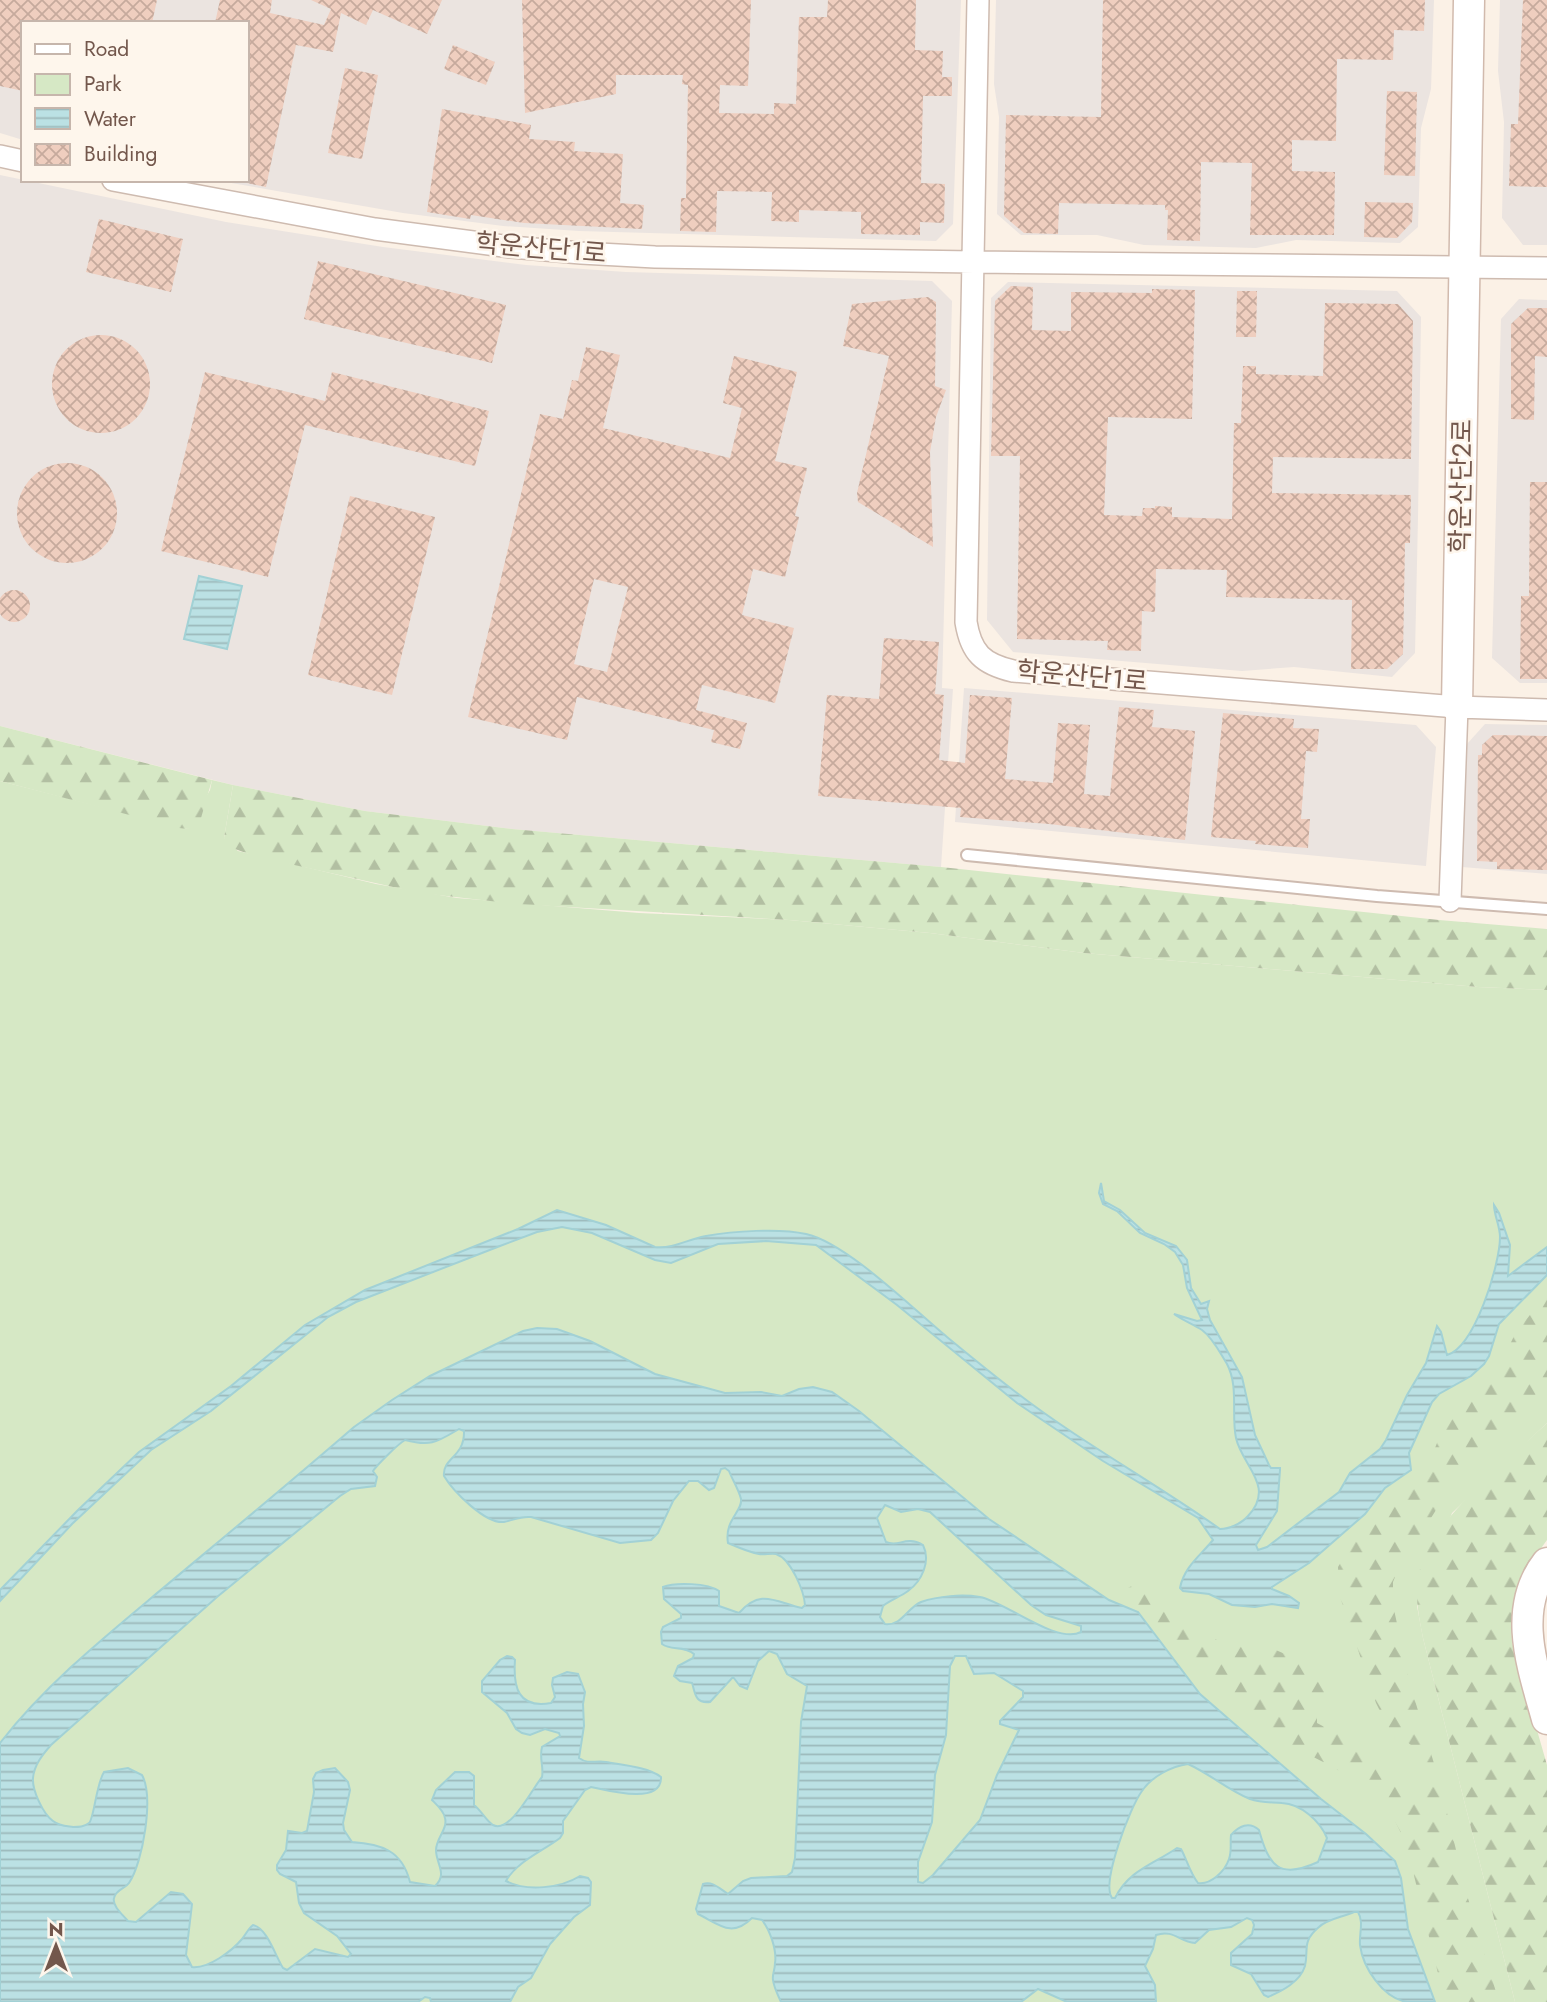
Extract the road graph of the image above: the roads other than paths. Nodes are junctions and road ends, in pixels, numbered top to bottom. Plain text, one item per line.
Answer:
1 (978, 0) edge
2 (1469, 0) edge
3 (0, 156) edge
4 (21, 161) edge
5 (124, 182) edge
6 (974, 262) junction
7 (1465, 266) junction
8 (1547, 268) edge
9 (1457, 706) junction
10 (1547, 710) edge
11 (967, 855) dead end
12 (1450, 901) junction
13 (1547, 909) edge
14 (1546, 1568) edge
15 (1547, 1718) edge

1 - 6 street, 학운산단1로
2 - 7 street, 학운산단2로
3 - 4 street
5 - 6 street, 학운산단1로
6 - 7 street
6 - 9 street, 학운산단1로
7 - 8 street
7 - 9 street, 학운산단2로
9 - 10 street
9 - 12 street, 학운산단2로
11 - 12 lane
12 - 13 lane
14 - 15 street

